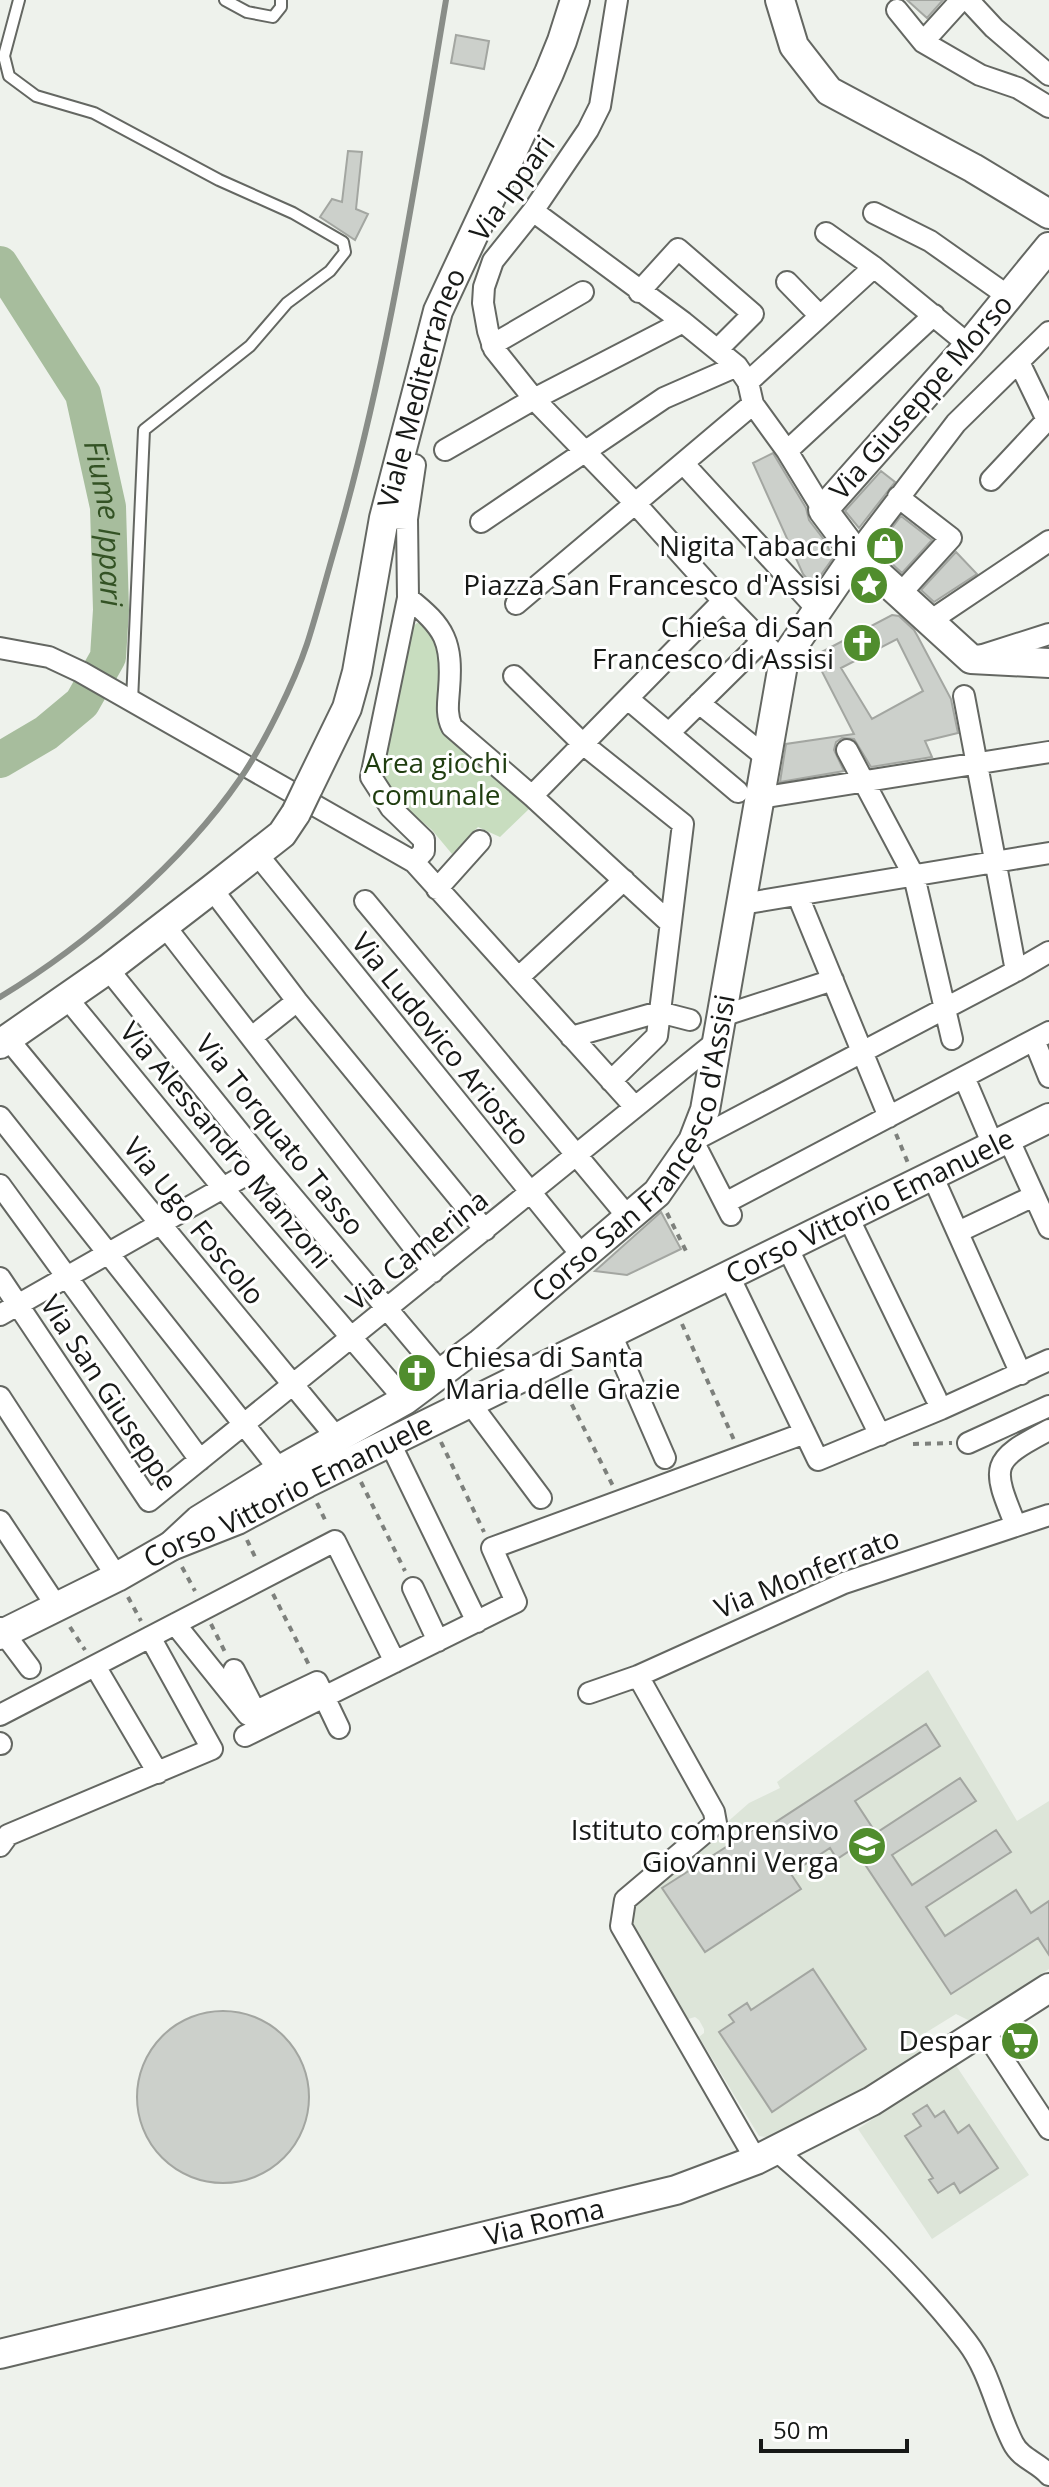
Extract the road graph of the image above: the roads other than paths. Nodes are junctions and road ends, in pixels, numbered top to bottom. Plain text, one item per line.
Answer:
1 (19, 0) edge
2 (225, 0) edge
3 (281, 0) edge
4 (575, 0) edge
5 (617, 0) edge
6 (780, 0) edge
7 (961, 0) edge
8 (968, 0) edge
9 (897, 10) dead end
10 (923, 42) junction
11 (1049, 75) edge
12 (1049, 107) edge
13 (533, 211) junction
14 (874, 213) dead end
15 (1049, 214) edge
16 (826, 233) dead end
17 (1049, 247) edge
18 (874, 267) junction
19 (787, 282) dead end
20 (583, 292) dead end
21 (639, 292) junction
22 (1008, 296) junction
23 (934, 315) junction
24 (820, 316) junction
25 (683, 322) junction
26 (1049, 332) edge
27 (492, 345) junction
28 (969, 345) junction
29 (718, 349) junction
30 (1019, 362) junction
31 (742, 374) junction
32 (534, 399) junction
33 (753, 404) junction
34 (445, 450) dead end
35 (787, 451) junction
36 (586, 452) junction
37 (683, 463) junction
38 (415, 465) dead end
39 (991, 480) dead end
40 (898, 497) junction
41 (634, 502) junction
42 (823, 510) junction
43 (395, 519) junction
44 (481, 522) dead end
45 (1049, 541) edge
46 (854, 556) junction
47 (901, 593) junction
48 (408, 598) junction
49 (723, 601) junction
50 (516, 604) dead end
51 (817, 609) junction
52 (930, 621) junction
53 (1049, 634) edge
54 (762, 641) junction
55 (0, 648) edge
56 (784, 659) junction
57 (971, 659) junction
58 (1049, 663) edge
59 (514, 676) dead end
60 (964, 696) dead end
61 (124, 697) junction
62 (628, 699) junction
63 (699, 703) junction
64 (669, 733) junction
65 (583, 744) junction
66 (847, 750) dead end
67 (1049, 752) edge
68 (766, 757) junction
69 (977, 764) junction
70 (865, 783) junction
71 (749, 795) junction
72 (532, 796) junction
73 (480, 841) dead end
74 (1049, 853) edge
75 (257, 854) junction
76 (414, 862) junction
77 (996, 862) junction
78 (914, 876) junction
79 (624, 880) junction
80 (212, 889) junction
81 (437, 889) junction
82 (798, 896) junction
83 (365, 901) dead end
84 (742, 904) junction
85 (670, 923) junction
86 (164, 925) junction
87 (1049, 952) edge
88 (108, 969) junction
89 (1016, 971) junction
90 (519, 977) junction
91 (833, 980) junction
92 (67, 998) junction
93 (297, 1001) junction
94 (945, 1009) junction
95 (659, 1012) junction
96 (690, 1020) dead end
97 (720, 1028) junction
98 (1041, 1036) edge
99 (252, 1037) junction
100 (571, 1037) junction
101 (952, 1039) dead end
102 (4, 1041) edge
103 (863, 1052) junction
104 (964, 1077) junction
105 (1049, 1077) edge
106 (611, 1081) junction
107 (635, 1107) junction
108 (0, 1117) edge
109 (889, 1117) junction
110 (1049, 1118) edge
111 (693, 1141) junction
112 (1000, 1142) junction
113 (577, 1156) junction
114 (265, 1164) junction
115 (924, 1179) junction
116 (0, 1185) edge
117 (223, 1188) junction
118 (530, 1194) junction
119 (1034, 1196) junction
120 (628, 1217) junction
121 (848, 1217) junction
122 (160, 1224) junction
123 (1049, 1228) edge
124 (485, 1230) junction
125 (958, 1232) junction
126 (787, 1247) junction
127 (108, 1253) junction
128 (583, 1257) junction
129 (433, 1272) junction
130 (729, 1276) junction
131 (67, 1277) junction
132 (0, 1278) edge
133 (387, 1309) junction
134 (9, 1310) edge
135 (611, 1334) junction
136 (351, 1338) junction
137 (1049, 1360) edge
138 (441, 1373) junction
139 (1021, 1374) junction
140 (293, 1385) junction
141 (0, 1397) edge
142 (936, 1398) dead end
143 (405, 1400) junction
144 (470, 1403) junction
145 (1049, 1406) edge
146 (244, 1424) junction
147 (1049, 1430) edge
148 (805, 1433) junction
149 (880, 1435) junction
150 (390, 1443) junction
151 (968, 1443) road end
152 (344, 1450) junction
153 (665, 1458) dead end
154 (200, 1460) junction
155 (280, 1470) junction
156 (541, 1498) dead end
157 (149, 1501) joint
158 (1049, 1515) edge
159 (0, 1521) edge
160 (1016, 1526) junction
161 (171, 1546) junction
162 (117, 1577) junction
163 (413, 1588) road end
164 (57, 1607) junction
165 (477, 1622) junction
166 (175, 1624) junction
167 (1, 1632) edge
168 (150, 1637) junction
169 (438, 1641) junction
170 (395, 1662) junction
171 (95, 1666) junction
172 (30, 1668) dead end
173 (234, 1670) road end
174 (638, 1676) junction
175 (321, 1690) junction
176 (589, 1693) dead end
177 (255, 1712) junction
178 (0, 1715) edge
179 (339, 1728) dead end
180 (245, 1736) dead end
181 (158, 1773) junction
182 (3, 1840) edge
183 (1049, 1988) edge
184 (983, 2029) junction
185 (1049, 2129) edge
186 (767, 2156) junction
187 (0, 2354) edge
188 (1049, 2475) edge

1 - 61 lane
2 - 3 lane
4 - 43 street, Viale Mediterraneo
5 - 13 street, Via Ippari
6 - 15 street
7 - 10 street
8 - 11 street
9 - 10 street
10 - 12 street
13 - 21 street
13 - 27 street, Via Ippari
14 - 22 street
16 - 18 street
17 - 22 street, Via Giuseppe Morso
18 - 23 street
18 - 24 street
19 - 24 street
20 - 27 street
21 - 25 street
21 - 29 street
22 - 28 street, Via Giuseppe Morso
23 - 28 street
23 - 35 street
24 - 31 street
25 - 29 street
25 - 32 street
26 - 30 street
27 - 32 street, Via Ippari
28 - 42 street, Via Giuseppe Morso
29 - 31 street
30 - 39 street
30 - 40 street
31 - 33 street
31 - 36 street
32 - 34 street
32 - 36 street, Via Ippari
33 - 35 street
33 - 37 street
35 - 42 street
36 - 41 street, Via Ippari
36 - 44 street
37 - 41 street
37 - 51 street
38 - 43 street
40 - 46 street
40 - 47 street
41 - 49 street, Via Ippari
41 - 50 street
42 - 46 street
43 - 48 street
43 - 75 street, Viale Mediterraneo
45 - 52 street
46 - 47 street
46 - 51 street, Corso San Francesco d'Assisi
47 - 52 street
48 - 72 street
48 - 76 street
49 - 54 street, Via Ippari
49 - 62 street
51 - 56 street, Corso San Francesco d'Assisi
52 - 57 street
53 - 57 street
54 - 56 street, Via Ippari
54 - 63 street
55 - 61 street
56 - 68 street, Corso San Francesco d'Assisi
57 - 58 street
59 - 65 street
60 - 69 street
61 - 76 street
62 - 64 street
62 - 65 street
63 - 64 street
63 - 68 street
64 - 71 street
65 - 72 street
65 - 85 street
66 - 70 street
67 - 69 street
68 - 71 street, Corso San Francesco d'Assisi
69 - 70 street
69 - 77 street
70 - 71 street
70 - 78 street
71 - 84 street, Corso San Francesco d'Assisi
72 - 79 street
73 - 81 street
74 - 77 street
75 - 80 street, Viale Mediterraneo
75 - 118 street, Via Ludovico Ariosto
76 - 81 street
77 - 78 street
77 - 89 street
78 - 82 street
78 - 94 street
79 - 85 street
79 - 90 street
80 - 86 street, Viale Mediterraneo
80 - 93 street
81 - 90 street
82 - 84 street
82 - 91 street
83 - 113 street
84 - 97 street, Corso San Francesco d'Assisi
85 - 95 street
86 - 88 street, Viale Mediterraneo
86 - 99 street
87 - 89 street
88 - 92 street, Viale Mediterraneo
88 - 114 street, Via Torquato Tasso
89 - 94 street
90 - 100 street
91 - 97 street
91 - 103 street
92 - 102 street, Viale Mediterraneo
92 - 117 street, Via Alessandro Manzoni
93 - 99 street
93 - 124 street
94 - 101 street
94 - 103 street
95 - 96 street
95 - 100 street
95 - 106 street
97 - 107 street, Via Camerina
97 - 111 street, Corso San Francesco d'Assisi
98 - 104 street
98 - 105 street
99 - 129 street
100 - 106 street
102 - 122 street, Via Ugo Foscolo
103 - 109 street
103 - 111 street
104 - 109 street
104 - 112 street
106 - 107 street
107 - 113 street, Via Camerina
108 - 127 street
109 - 111 street
110 - 112 street, Corso Vittorio Emanuele
111 - 120 street, Corso San Francesco d'Assisi
112 - 115 street, Corso Vittorio Emanuele
112 - 119 street
113 - 118 street, Via Camerina
113 - 120 street
114 - 117 street
114 - 133 street, Via Torquato Tasso
115 - 121 street, Corso Vittorio Emanuele
115 - 125 street
116 - 131 street
117 - 122 street
117 - 136 street, Via Alessandro Manzoni
118 - 124 street, Via Camerina
118 - 128 street, Via Ludovico Ariosto
119 - 123 street
119 - 125 street
120 - 128 street, Corso San Francesco d'Assisi
121 - 126 street, Corso Vittorio Emanuele
121 - 142 street
122 - 127 street
122 - 140 street, Via Ugo Foscolo
124 - 129 street, Via Camerina
125 - 139 street
126 - 130 street, Corso Vittorio Emanuele
126 - 149 street
127 - 131 street
127 - 146 street
128 - 138 street, Corso San Francesco d'Assisi
129 - 133 street, Via Camerina
130 - 135 street, Corso Vittorio Emanuele
130 - 148 street
131 - 134 street
131 - 154 street
132 - 134 street, Via San Giuseppe
133 - 136 street, Via Camerina
133 - 138 street, Via Torquato Tasso
134 - 157 street, Via San Giuseppe
135 - 144 street, Corso Vittorio Emanuele
135 - 153 street
136 - 140 street, Via Camerina
136 - 143 street, Via Alessandro Manzoni
137 - 139 street
138 - 143 street, Corso San Francesco d'Assisi
139 - 149 street
140 - 146 street, Via Camerina
140 - 152 street, Via Ugo Foscolo
141 - 162 street
143 - 152 street, Corso San Francesco d'Assisi
144 - 150 street, Corso Vittorio Emanuele
144 - 156 street
145 - 151 street
146 - 154 street, Via Camerina
146 - 155 street
147 - 160 street
148 - 149 street
148 - 165 street
150 - 152 street, Corso Vittorio Emanuele
150 - 165 street
152 - 155 street, Corso San Francesco d'Assisi
152 - 161 street, Corso Vittorio Emanuele
154 - 157 street, Via Camerina
155 - 161 street, Corso San Francesco d'Assisi
158 - 160 street, Via Monferrato
159 - 164 street
160 - 174 street, Via Monferrato
161 - 162 street, Corso Vittorio Emanuele
162 - 164 street, Corso Vittorio Emanuele
163 - 169 street
164 - 167 street, Corso Vittorio Emanuele
165 - 169 street
166 - 168 street
166 - 170 street
166 - 177 street
167 - 172 street
168 - 171 street
168 - 181 street
169 - 170 street
170 - 175 street
171 - 178 street
171 - 181 street
173 - 177 street
174 - 176 street, Via Monferrato
174 - 186 street
175 - 177 street
175 - 179 street
175 - 180 street
181 - 182 street
183 - 184 street, Via Roma
184 - 185 street
184 - 186 street, Via Roma
186 - 187 street, Via Roma
186 - 188 street

